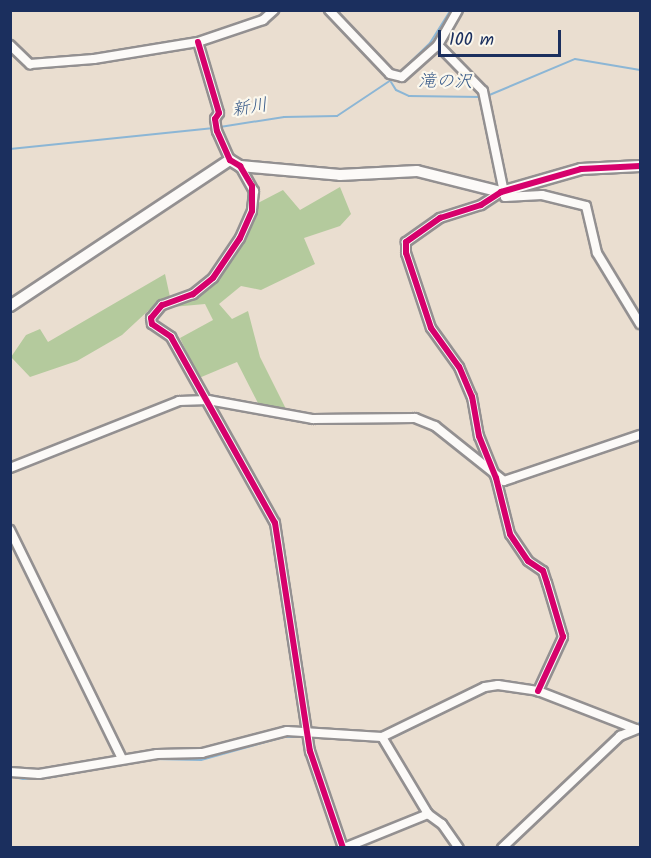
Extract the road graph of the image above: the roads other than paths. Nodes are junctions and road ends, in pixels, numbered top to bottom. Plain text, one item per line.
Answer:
1 (274, 10) edge
2 (329, 10) edge
3 (458, 10) edge
4 (198, 42) junction
5 (10, 45) edge
6 (438, 45) junction
7 (230, 160) junction
8 (240, 166) junction
9 (640, 166) edge
10 (501, 192) junction
11 (10, 306) edge
12 (636, 307) edge
13 (640, 324) edge
14 (207, 400) junction
15 (640, 435) edge
16 (10, 468) edge
17 (496, 478) junction
18 (10, 530) edge
19 (538, 691) junction
20 (638, 728) edge
21 (309, 734) junction
22 (383, 740) junction
23 (122, 759) junction
24 (10, 772) edge
25 (428, 814) junction
26 (344, 848) edge
27 (459, 848) edge
28 (502, 848) edge

1 - 4 street
2 - 6 street
3 - 6 street
4 - 5 street
4 - 7 street
6 - 10 street
7 - 8 street
7 - 11 street
8 - 10 street
8 - 14 street
9 - 10 street
10 - 12 street
10 - 17 street
12 - 13 street
14 - 16 street
14 - 17 street
14 - 21 street
15 - 17 street
17 - 19 street
18 - 23 street
19 - 20 street
19 - 22 street
20 - 28 street
21 - 22 street
21 - 23 street
21 - 26 street
22 - 25 street
23 - 24 street
25 - 26 street
25 - 27 street

